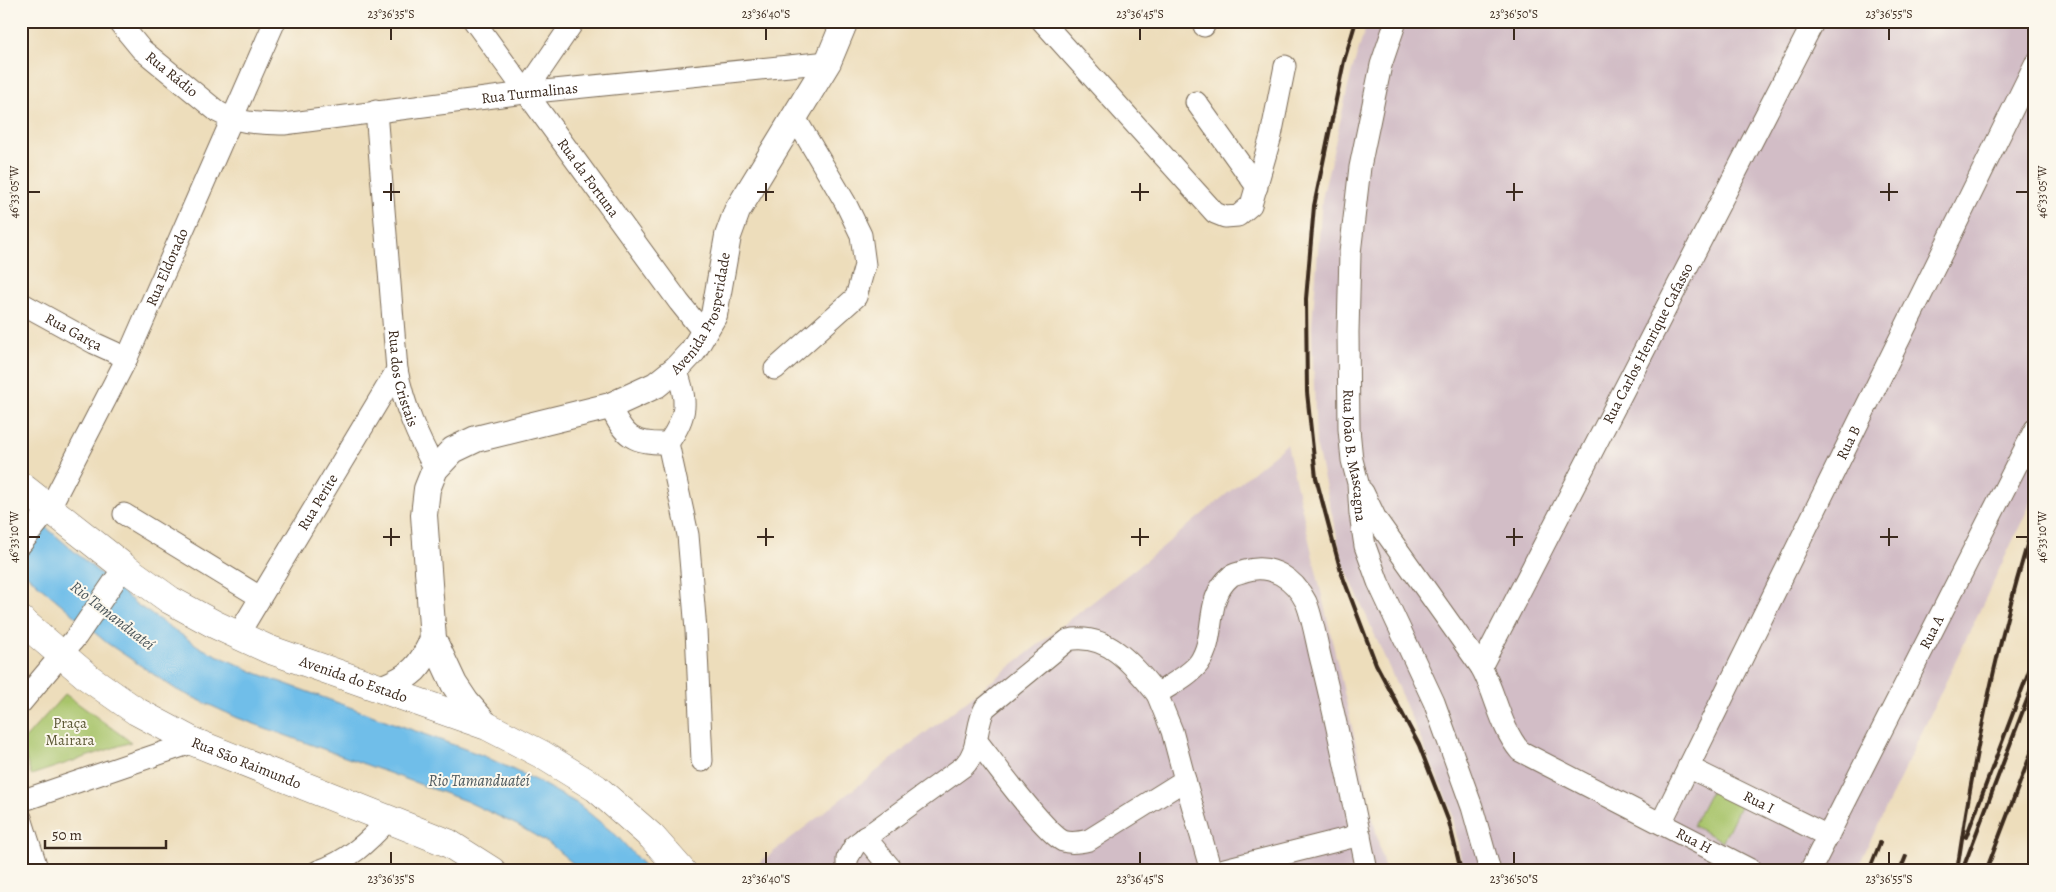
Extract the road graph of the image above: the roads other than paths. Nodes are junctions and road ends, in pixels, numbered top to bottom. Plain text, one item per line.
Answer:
1 (118, 21) edge
2 (275, 21) edge
3 (474, 21) edge
4 (574, 21) edge
5 (845, 21) edge
6 (1042, 21) edge
7 (1396, 21) edge
8 (1814, 21) edge
9 (828, 62) junction
10 (1285, 66) dead end
11 (2034, 67) edge
12 (525, 92) junction
13 (1196, 102) dead end
14 (376, 111) junction
15 (794, 116) junction
16 (232, 119) junction
17 (1256, 187) junction
18 (21, 303) edge
19 (704, 334) junction
20 (126, 358) junction
21 (676, 368) junction
22 (774, 368) dead end
23 (397, 370) junction
24 (610, 406) junction
25 (2035, 429) edge
26 (668, 443) junction
27 (435, 469) junction
28 (1358, 483) junction
29 (21, 486) edge
30 (44, 514) junction
31 (124, 514) dead end
32 (21, 544) edge
33 (119, 575) junction
34 (260, 597) junction
35 (21, 620) edge
36 (238, 635) junction
37 (433, 639) junction
38 (70, 646) junction
39 (1481, 667) junction
40 (383, 688) junction
41 (1156, 694) junction
42 (21, 703) edge
43 (488, 726) junction
44 (976, 740) junction
45 (194, 742) junction
46 (702, 761) dead end
47 (1688, 767) junction
48 (1185, 780) junction
49 (21, 801) edge
50 (21, 818) edge
51 (389, 819) junction
52 (1661, 823) junction
53 (1360, 835) junction
54 (1828, 836) junction
55 (865, 837) junction
56 (38, 871) edge
57 (318, 871) edge
58 (492, 871) edge
59 (682, 871) edge
60 (847, 871) edge
61 (893, 871) edge
62 (1210, 871) edge
63 (1217, 871) edge
64 (1367, 871) edge
65 (1490, 871) edge
66 (1753, 871) edge
67 (1810, 871) edge

1 - 16 street, Rua Rádio
2 - 16 street, Rua Eldorado
3 - 12 street, Rua da Fortuna
4 - 12 street
5 - 9 main road, Avenida Prosperidade
6 - 17 street
7 - 28 street, Rua João B. Mascagna
8 - 39 street, Rua Carlos Henrique Cafasso
9 - 12 street, Rua Turmalinas
9 - 15 main road, Avenida Prosperidade
10 - 17 street
11 - 47 street, Rua B
12 - 14 street, Rua Turmalinas
12 - 19 street, Rua da Fortuna
13 - 17 street
14 - 16 street, Rua Turmalinas
14 - 23 street, Rua dos Cristais
15 - 19 main road, Avenida Prosperidade
15 - 22 street
16 - 20 street, Rua Eldorado
18 - 20 street, Rua Garça
19 - 21 main road, Avenida Prosperidade
20 - 30 street, Rua Eldorado
21 - 24 main road, Avenida Prosperidade
21 - 26 street
23 - 27 street, Rua dos Cristais
23 - 34 street, Rua Perite
24 - 26 street
24 - 27 main road, Avenida Prosperidade
25 - 54 street, Rua A
26 - 46 street
27 - 37 main road
28 - 39 street, Rua H
28 - 65 street, Rua João B. Mascagna
29 - 30 highway, Avenida do Estado
30 - 32 street, Rua Eldorado
30 - 33 highway, Avenida do Estado
31 - 34 street
33 - 36 highway, Avenida do Estado
33 - 38 street
34 - 36 street, Rua Perite
35 - 38 highway, Rua São Raimundo
36 - 40 highway, Avenida do Estado
37 - 40 main road
37 - 43 main road
38 - 42 street
38 - 45 highway, Rua São Raimundo
39 - 52 street, Rua H
40 - 43 highway, Avenida do Estado
41 - 44 street
41 - 48 street
41 - 53 street
43 - 59 highway, Avenida do Estado
44 - 48 street
44 - 55 street
45 - 49 street
45 - 51 highway, Rua São Raimundo
47 - 52 street, Rua B
47 - 54 street, Rua I
48 - 62 street
50 - 56 street
51 - 57 street
51 - 58 highway, Rua São Raimundo
52 - 66 street, Rua H
53 - 63 street
53 - 64 street
54 - 67 street
55 - 60 street
55 - 61 street

